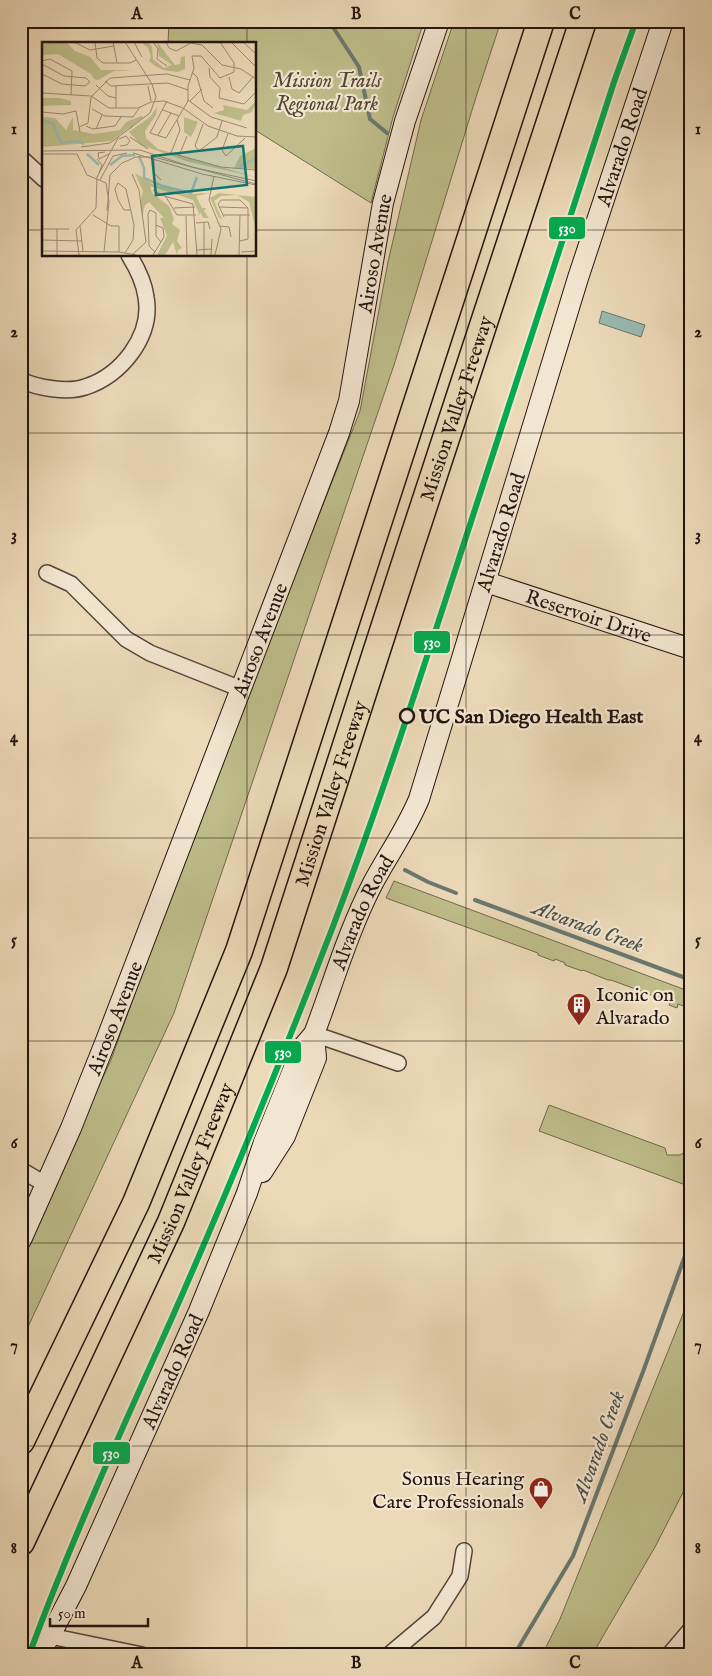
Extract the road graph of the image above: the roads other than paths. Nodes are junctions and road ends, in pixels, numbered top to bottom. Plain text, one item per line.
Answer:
1 (439, 21) edge
2 (541, 21) edge
3 (583, 21) edge
4 (664, 21) edge
5 (21, 158) edge
6 (42, 177) edge
7 (130, 256) edge
8 (21, 380) edge
9 (48, 572) dead end
10 (486, 582) junction
11 (691, 650) edge
12 (241, 689) junction
13 (314, 1034) junction
14 (398, 1063) dead end
15 (21, 1170) edge
16 (45, 1184) junction
17 (21, 1240) edge
18 (21, 1441) edge
19 (21, 1542) edge
20 (464, 1551) dead end
21 (691, 1629) edge
22 (50, 1636) junction
23 (38, 1655) edge
24 (142, 1655) edge
25 (389, 1655) edge
26 (669, 1655) edge

1 - 12 street, Airoso Avenue
2 - 18 highway, Mission Valley Freeway
3 - 19 highway, Mission Valley Freeway
4 - 10 street, Alvarado Road
5 - 6 street
7 - 8 street
9 - 12 street
10 - 11 street, Reservoir Drive
10 - 13 street, Alvarado Road
12 - 16 street, Airoso Avenue
13 - 14 street
13 - 22 street, Alvarado Road
15 - 16 street
16 - 17 street, Airoso Avenue
20 - 25 street
21 - 26 street
22 - 23 street, Alvarado Road
22 - 24 street

